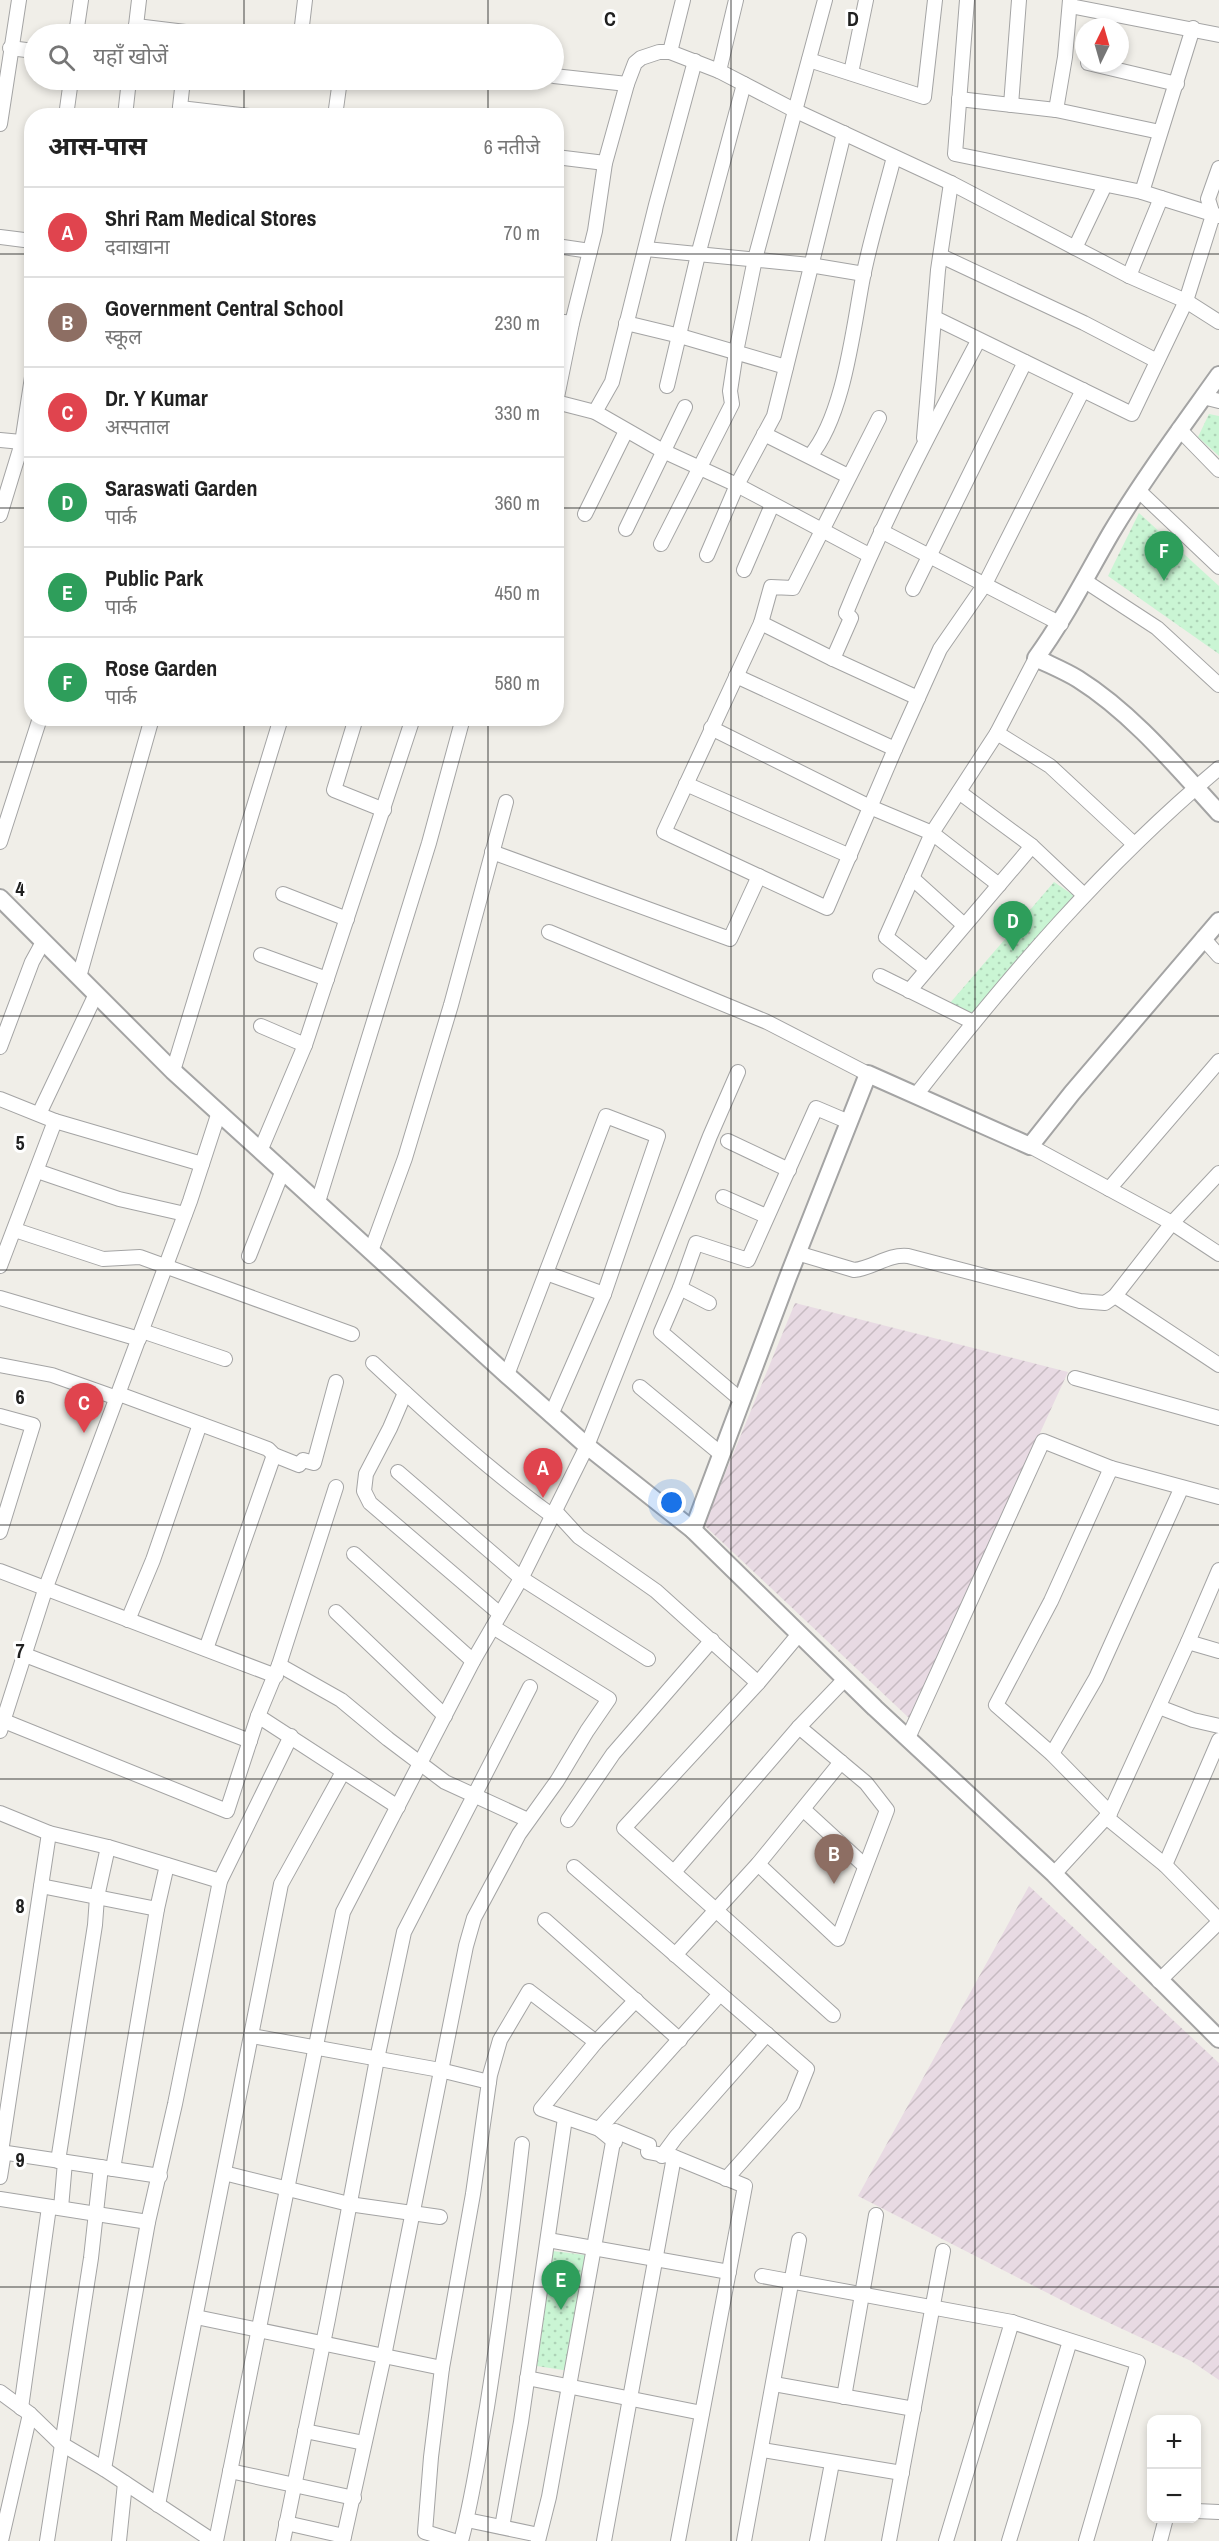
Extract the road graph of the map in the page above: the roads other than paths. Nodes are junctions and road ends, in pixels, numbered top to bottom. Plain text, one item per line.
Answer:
1 (19, 0) edge
2 (81, 0) edge
3 (139, 0) edge
4 (305, 0) edge
5 (683, 0) edge
6 (736, 0) edge
7 (825, 0) edge
8 (866, 0) edge
9 (935, 0) edge
10 (967, 0) edge
11 (1019, 0) edge
12 (1121, 0) edge
13 (1070, 3) edge
14 (1118, 15) junction
15 (77, 24) edge
16 (136, 24) edge
17 (303, 24) edge
18 (1193, 28) junction
19 (1219, 35) edge
20 (10, 48) junction
21 (24, 50) edge
22 (670, 52) junction
23 (1065, 57) junction
24 (809, 60) junction
25 (1075, 60) edge
26 (694, 62) junction
27 (719, 71) junction
28 (1125, 72) edge
29 (851, 73) junction
30 (564, 77) edge
31 (627, 84) junction
32 (744, 84) junction
33 (1177, 84) junction
34 (70, 90) edge
35 (128, 90) edge
36 (182, 90) edge
37 (339, 90) edge
38 (959, 99) junction
39 (1011, 105) junction
40 (67, 108) edge
41 (126, 108) edge
42 (180, 108) edge
43 (336, 108) edge
44 (1056, 110) junction
45 (796, 111) junction
46 (0, 124) edge
47 (1160, 132) junction
48 (844, 133) junction
49 (894, 156) junction
50 (564, 158) edge
51 (605, 163) junction
52 (1219, 168) edge
53 (951, 183) junction
54 (1105, 185) junction
55 (1142, 192) junction
56 (1161, 198) junction
57 (1216, 215) edge
58 (0, 237) edge
59 (24, 240) edge
60 (564, 247) edge
61 (1075, 248) junction
62 (645, 249) junction
63 (590, 251) junction
64 (698, 255) junction
65 (941, 256) junction
66 (755, 259) junction
67 (810, 265) junction
68 (864, 274) junction
69 (1129, 276) junction
70 (1186, 301) junction
71 (935, 318) junction
72 (564, 322) edge
73 (1219, 322) edge
74 (572, 323) junction
75 (626, 323) junction
76 (680, 336) junction
77 (978, 340) junction
78 (736, 352) junction
79 (564, 362) edge
80 (1025, 362) junction
81 (1157, 362) junction
82 (786, 367) junction
83 (1219, 375) edge
84 (667, 386) dead end
85 (1083, 390) junction
86 (1211, 399) edge
87 (564, 404) edge
88 (685, 407) dead end
89 (595, 412) junction
90 (879, 418) dead end
91 (1179, 429) junction
92 (626, 431) junction
93 (764, 434) junction
94 (0, 440) edge
95 (24, 443) edge
96 (923, 445) junction
97 (24, 451) edge
98 (663, 451) junction
99 (810, 456) junction
100 (701, 469) junction
101 (1219, 470) edge
102 (848, 476) junction
103 (737, 485) junction
104 (1139, 490) junction
105 (772, 506) junction
106 (585, 514) dead end
107 (0, 515) edge
108 (626, 529) dead end
109 (821, 531) junction
110 (881, 531) junction
111 (661, 544) dead end
112 (928, 554) junction
113 (707, 555) dead end
114 (869, 555) junction
115 (1219, 567) edge
116 (744, 570) dead end
117 (1085, 581) junction
118 (985, 584) junction
119 (913, 589) dead end
120 (761, 623) junction
121 (1061, 624) junction
122 (1036, 658) junction
123 (833, 659) junction
124 (736, 676) junction
125 (1216, 677) edge
126 (918, 698) junction
127 (37, 726) edge
128 (150, 726) edge
129 (279, 726) edge
130 (354, 726) edge
131 (410, 726) edge
132 (461, 726) edge
133 (711, 728) junction
134 (997, 733) junction
135 (895, 749) junction
136 (1219, 768) edge
137 (686, 784) junction
138 (1196, 787) junction
139 (959, 792) junction
140 (506, 802) dead end
141 (870, 807) junction
142 (384, 810) junction
143 (1219, 813) edge
144 (932, 833) junction
145 (0, 842) edge
146 (1134, 844) junction
147 (1032, 846) junction
148 (492, 852) junction
149 (850, 856) junction
150 (759, 876) junction
151 (912, 878) junction
152 (999, 885) junction
153 (283, 894) dead end
154 (1084, 895) junction
155 (0, 898) edge
156 (347, 919) junction
157 (1219, 921) edge
158 (964, 925) junction
159 (549, 932) dead end
160 (1203, 938) junction
161 (44, 942) junction
162 (261, 955) dead end
163 (1219, 956) edge
164 (926, 969) junction
165 (880, 976) dead end
166 (79, 977) junction
167 (327, 979) junction
168 (909, 991) junction
169 (96, 994) junction
170 (973, 1022) junction
171 (261, 1026) dead end
172 (305, 1045) junction
173 (0, 1047) edge
174 (1219, 1061) edge
175 (173, 1071) junction
176 (738, 1072) dead end
177 (868, 1074) junction
178 (916, 1095) junction
179 (0, 1099) edge
180 (219, 1112) junction
181 (39, 1114) junction
182 (56, 1121) junction
183 (849, 1122) junction
184 (728, 1141) dead end
185 (1030, 1146) junction
186 (261, 1149) junction
187 (202, 1164) junction
188 (283, 1170) junction
189 (789, 1170) junction
190 (37, 1171) junction
191 (1219, 1173) edge
192 (1109, 1189) junction
193 (723, 1197) dead end
194 (318, 1202) junction
195 (185, 1214) junction
196 (766, 1216) junction
197 (1172, 1223) junction
198 (15, 1230) junction
199 (371, 1251) junction
200 (797, 1253) junction
201 (1219, 1254) edge
202 (249, 1256) dead end
203 (0, 1266) edge
204 (166, 1267) junction
205 (546, 1273) junction
206 (680, 1288) junction
207 (604, 1294) junction
208 (1115, 1296) junction
209 (0, 1298) edge
210 (709, 1303) dead end
211 (352, 1334) dead end
212 (140, 1335) junction
213 (225, 1359) dead end
214 (373, 1363) dead end
215 (0, 1365) edge
216 (1219, 1365) edge
217 (507, 1375) junction
218 (1075, 1378) dead end
219 (336, 1382) dead end
220 (640, 1387) dead end
221 (405, 1393) junction
222 (118, 1396) junction
223 (741, 1400) junction
224 (551, 1415) junction
225 (0, 1416) edge
226 (1219, 1418) edge
227 (200, 1424) junction
228 (587, 1446) junction
229 (721, 1454) junction
230 (274, 1455) junction
231 (1111, 1468) junction
232 (398, 1472) dead end
233 (336, 1487) dead end
234 (1181, 1489) junction
235 (1219, 1497) edge
236 (555, 1514) junction
237 (693, 1530) junction
238 (0, 1532) edge
239 (354, 1554) dead end
240 (0, 1571) edge
241 (1218, 1573) edge
242 (521, 1578) junction
243 (46, 1587) junction
244 (336, 1612) dead end
245 (500, 1614) junction
246 (128, 1620) junction
247 (493, 1628) junction
248 (799, 1634) junction
249 (712, 1640) junction
250 (1188, 1642) junction
251 (206, 1649) junction
252 (1219, 1651) edge
253 (25, 1655) junction
254 (648, 1659) dead end
255 (473, 1661) junction
256 (277, 1671) junction
257 (845, 1678) junction
258 (758, 1683) junction
259 (530, 1687) dead end
260 (1159, 1707) junction
261 (258, 1716) junction
262 (445, 1716) junction
263 (2, 1726) edge
264 (1219, 1726) edge
265 (799, 1727) junction
266 (291, 1736) junction
267 (908, 1738) junction
268 (1219, 1740) edge
269 (250, 1741) junction
270 (1052, 1754) junction
271 (841, 1762) junction
272 (420, 1763) junction
273 (342, 1772) junction
274 (473, 1794) junction
275 (398, 1807) junction
276 (804, 1810) junction
277 (0, 1813) edge
278 (1108, 1815) junction
279 (568, 1820) dead end
280 (528, 1821) junction
281 (49, 1833) junction
282 (108, 1847) junction
283 (758, 1864) junction
284 (1166, 1865) junction
285 (167, 1866) junction
286 (865, 1866) junction
287 (574, 1867) dead end
288 (674, 1872) junction
289 (1054, 1874) junction
290 (220, 1881) junction
291 (41, 1886) junction
292 (97, 1897) junction
293 (157, 1909) junction
294 (716, 1910) junction
295 (545, 1920) dead end
296 (1219, 1921) edge
297 (675, 1955) junction
298 (1159, 1981) junction
299 (720, 1994) junction
300 (636, 2000) junction
301 (833, 2015) dead end
302 (767, 2034) junction
303 (252, 2036) junction
304 (1219, 2038) edge
305 (680, 2040) junction
306 (596, 2042) junction
307 (314, 2048) junction
308 (376, 2059) junction
309 (440, 2070) junction
310 (489, 2082) junction
311 (565, 2118) junction
312 (599, 2129) junction
313 (615, 2142) junction
314 (522, 2144) dead end
315 (2, 2152) edge
316 (668, 2157) junction
317 (62, 2161) junction
318 (107, 2168) junction
319 (224, 2173) junction
320 (160, 2176) junction
321 (0, 2177) edge
322 (726, 2179) junction
323 (286, 2188) junction
324 (0, 2199) edge
325 (349, 2204) junction
326 (55, 2208) junction
327 (96, 2214) junction
328 (412, 2214) junction
329 (876, 2215) dead end
330 (440, 2217) dead end
331 (148, 2222) junction
332 (548, 2240) junction
333 (799, 2240) dead end
334 (594, 2247) junction
335 (943, 2252) dead end
336 (657, 2259) junction
337 (729, 2272) junction
338 (762, 2276) dead end
339 (793, 2282) junction
340 (862, 2295) junction
341 (933, 2307) junction
342 (196, 2317) junction
343 (1012, 2322) junction
344 (258, 2331) junction
345 (1070, 2341) junction
346 (322, 2344) junction
347 (384, 2356) junction
348 (442, 2368) junction
349 (527, 2378) junction
350 (774, 2384) junction
351 (568, 2387) junction
352 (1, 2397) edge
353 (844, 2397) junction
354 (629, 2399) junction
355 (914, 2409) junction
356 (25, 2411) junction
357 (702, 2414) junction
358 (305, 2431) junction
359 (60, 2443) junction
360 (364, 2443) junction
361 (762, 2450) junction
362 (832, 2463) junction
363 (104, 2469) junction
364 (230, 2471) junction
365 (902, 2474) junction
366 (125, 2483) junction
367 (292, 2486) junction
368 (354, 2498) junction
369 (158, 2505) junction
370 (1201, 2511) edge
371 (1219, 2512) edge
372 (467, 2520) junction
373 (286, 2523) junction
374 (1165, 2523) edge
375 (502, 2527) junction
376 (195, 2536) edge
377 (344, 2538) edge
378 (538, 2538) edge
379 (1, 2541) edge
380 (47, 2541) edge
381 (119, 2541) edge
382 (214, 2541) edge
383 (283, 2541) edge
384 (454, 2541) edge
385 (461, 2541) edge
386 (604, 2541) edge
387 (678, 2541) edge
388 (744, 2541) edge
389 (817, 2541) edge
390 (889, 2541) edge
391 (946, 2541) edge
392 (1009, 2541) edge
393 (1086, 2541) edge
394 (1160, 2541) edge

1 - 20 street
2 - 15 street
3 - 16 street
4 - 17 street
5 - 22 street
6 - 27 street
7 - 24 street
8 - 29 street
9 - 29 street
10 - 38 street
11 - 39 street
12 - 14 street
13 - 14 street
13 - 23 street
14 - 18 street
18 - 19 street
18 - 33 street
20 - 21 street
20 - 46 street
22 - 26 street
22 - 31 street
23 - 25 street
23 - 44 street
24 - 29 street
24 - 45 street
26 - 27 street
26 - 62 street
27 - 32 street
28 - 33 street
30 - 31 street
31 - 51 street
32 - 45 street
32 - 64 street
33 - 47 street
34 - 40 street
35 - 41 street
36 - 42 street
37 - 43 street
38 - 39 street
38 - 54 street
39 - 44 street
44 - 47 street
45 - 48 street
45 - 66 street
47 - 55 street
48 - 49 street
48 - 67 street
49 - 53 street
49 - 68 street
50 - 51 street
51 - 63 street
52 - 57 street
53 - 61 street
53 - 65 street
54 - 55 street
54 - 61 street
55 - 56 street
56 - 57 street
56 - 69 street
57 - 70 street
58 - 59 street
60 - 63 street
61 - 69 street
62 - 64 street
62 - 75 street
63 - 74 street
64 - 66 street
64 - 76 street
65 - 71 street
65 - 81 street
66 - 67 street
66 - 78 street
67 - 68 street
67 - 82 street
68 - 99 street
69 - 70 street
70 - 73 street
70 - 81 street
71 - 77 street
71 - 96 street
72 - 74 street
74 - 79 street
75 - 76 street
75 - 89 street
76 - 78 street
76 - 84 street
77 - 80 street
77 - 96 street
78 - 82 street
78 - 100 street
80 - 85 street
80 - 112 street
81 - 85 street
82 - 93 street
83 - 86 street
85 - 118 street
86 - 91 street
87 - 89 street
88 - 98 street
89 - 92 street
90 - 102 street
91 - 101 street
91 - 104 street
92 - 98 street
92 - 106 street
93 - 99 street
93 - 103 street
94 - 95 street
96 - 110 street
97 - 107 street
98 - 100 street
98 - 108 street
99 - 102 street
100 - 103 street
100 - 111 street
102 - 109 street
103 - 105 street
103 - 113 street
104 - 115 street
104 - 117 street
105 - 109 street
105 - 116 street
109 - 114 street
109 - 120 street
110 - 112 street
110 - 114 street
112 - 118 street
112 - 119 street
114 - 123 street
117 - 121 street
117 - 125 street
118 - 121 street
118 - 126 street
120 - 123 street
120 - 124 street
121 - 122 street
122 - 134 street
122 - 138 street
123 - 126 street
124 - 133 street
124 - 135 street
126 - 135 street
127 - 145 street
128 - 166 street
129 - 175 street
130 - 142 street
131 - 142 street
132 - 194 street
133 - 137 street
133 - 141 street
134 - 139 street
134 - 146 street
135 - 141 street
136 - 138 street
137 - 149 street
137 - 150 street
138 - 143 street
138 - 146 street
139 - 144 street
139 - 147 street
140 - 148 street
141 - 144 street
141 - 149 street
142 - 156 street
144 - 151 street
144 - 152 street
146 - 154 street
147 - 152 street
147 - 154 street
148 - 150 street
148 - 199 street
149 - 150 street
151 - 158 street
151 - 164 street
152 - 158 street
153 - 156 street
154 - 170 street
155 - 161 street
156 - 167 street
157 - 160 street
158 - 164 street
159 - 177 street
160 - 163 street
160 - 185 street
161 - 166 street
161 - 173 street
162 - 167 street
164 - 168 street
165 - 168 street
166 - 169 street
167 - 172 street
168 - 170 street
169 - 175 street
169 - 181 street
170 - 178 street
171 - 172 street
172 - 186 street
174 - 192 street
175 - 180 street
176 - 228 street
177 - 178 street
177 - 183 street
178 - 185 street
179 - 181 street
180 - 186 street
180 - 187 street
181 - 182 street
182 - 187 street
182 - 190 street
183 - 189 street
183 - 200 street
184 - 189 street
185 - 192 street
186 - 188 street
187 - 195 street
188 - 194 street
188 - 202 street
189 - 196 street
190 - 195 street
190 - 198 street
191 - 197 street
192 - 197 street
193 - 196 street
194 - 199 street
195 - 204 street
196 - 206 street
197 - 201 street
197 - 208 street
198 - 203 street
198 - 204 street
199 - 217 street
200 - 208 street
200 - 223 street
204 - 211 street
204 - 212 street
205 - 207 street
205 - 207 street
205 - 217 street
206 - 210 street
206 - 223 street
207 - 224 street
208 - 216 street
209 - 212 street
212 - 213 street
212 - 222 street
214 - 221 street
215 - 222 street
217 - 224 street
218 - 226 street
219 - 230 street
220 - 229 street
221 - 236 street
221 - 245 street
222 - 227 street
222 - 243 street
223 - 229 street
224 - 228 street
225 - 238 street
227 - 230 street
227 - 246 street
228 - 236 street
228 - 237 street
229 - 237 street
230 - 251 street
231 - 234 street
231 - 267 street
231 - 270 street
232 - 242 street
233 - 256 street
234 - 235 street
234 - 270 street
236 - 242 street
236 - 249 street
237 - 248 street
239 - 255 street
240 - 243 street
241 - 250 street
242 - 245 street
242 - 254 street
243 - 246 street
243 - 253 street
244 - 262 street
245 - 247 street
246 - 251 street
247 - 255 street
247 - 280 street
248 - 257 street
248 - 258 street
249 - 258 street
249 - 279 street
250 - 252 street
250 - 260 street
251 - 256 street
253 - 263 street
253 - 269 street
255 - 262 street
256 - 261 street
256 - 272 street
257 - 265 street
257 - 267 street
258 - 288 street
259 - 274 street
260 - 264 street
260 - 278 street
261 - 266 street
261 - 269 street
262 - 272 street
263 - 269 street
265 - 271 street
265 - 288 street
266 - 273 street
266 - 290 street
267 - 289 street
268 - 284 street
270 - 278 street
271 - 276 street
271 - 286 street
272 - 274 street
272 - 275 street
273 - 275 street
273 - 303 street
274 - 280 street
274 - 308 street
275 - 307 street
276 - 283 street
276 - 286 street
277 - 281 street
278 - 284 street
278 - 289 street
280 - 309 street
281 - 282 street
281 - 291 street
282 - 285 street
282 - 292 street
283 - 286 street
283 - 294 street
284 - 296 street
285 - 290 street
285 - 293 street
287 - 297 street
288 - 294 street
289 - 298 street
290 - 320 street
291 - 292 street
291 - 315 street
292 - 293 street
292 - 317 street
293 - 318 street
294 - 297 street
294 - 301 street
295 - 300 street
296 - 298 street
297 - 299 street
298 - 304 street
299 - 302 street
299 - 305 street
300 - 305 street
300 - 306 street
302 - 316 street
302 - 322 street
303 - 307 street
303 - 319 street
305 - 312 street
306 - 310 street
306 - 311 street
307 - 308 street
307 - 323 street
308 - 309 street
308 - 325 street
309 - 310 street
309 - 328 street
310 - 348 street
311 - 312 street
311 - 332 street
312 - 313 street
313 - 316 street
313 - 334 street
314 - 372 street
315 - 317 street
315 - 321 street
316 - 322 street
316 - 336 street
317 - 318 street
317 - 326 street
318 - 320 street
318 - 327 street
319 - 323 street
319 - 342 street
320 - 331 street
322 - 337 street
323 - 325 street
323 - 344 street
324 - 326 street
325 - 328 street
325 - 346 street
326 - 327 street
326 - 356 street
327 - 331 street
327 - 359 street
328 - 330 street
328 - 347 street
329 - 340 street
331 - 363 street
332 - 334 street
332 - 349 street
333 - 339 street
334 - 336 street
334 - 351 street
335 - 341 street
336 - 337 street
336 - 354 street
337 - 357 street
338 - 339 street
339 - 340 street
339 - 350 street
340 - 341 street
340 - 353 street
341 - 343 street
341 - 355 street
342 - 344 street
342 - 369 street
343 - 345 street
343 - 391 street
344 - 346 street
344 - 364 street
345 - 392 street
345 - 393 street
346 - 347 street
346 - 358 street
347 - 348 street
347 - 360 street
348 - 384 street
349 - 351 street
349 - 375 street
350 - 353 street
350 - 361 street
351 - 354 street
351 - 378 street
352 - 356 street
353 - 355 street
354 - 357 street
354 - 386 street
355 - 365 street
356 - 359 street
356 - 379 street
357 - 387 street
358 - 360 street
358 - 367 street
359 - 363 street
359 - 380 street
360 - 368 street
361 - 362 street
361 - 388 street
362 - 365 street
362 - 389 street
363 - 366 street
364 - 367 street
364 - 382 street
365 - 390 street
366 - 369 street
366 - 381 street
367 - 368 street
367 - 373 street
368 - 377 street
369 - 376 street
370 - 371 street
372 - 375 street
372 - 385 street
373 - 377 street
373 - 383 street
374 - 394 street
375 - 378 street
376 - 382 street

